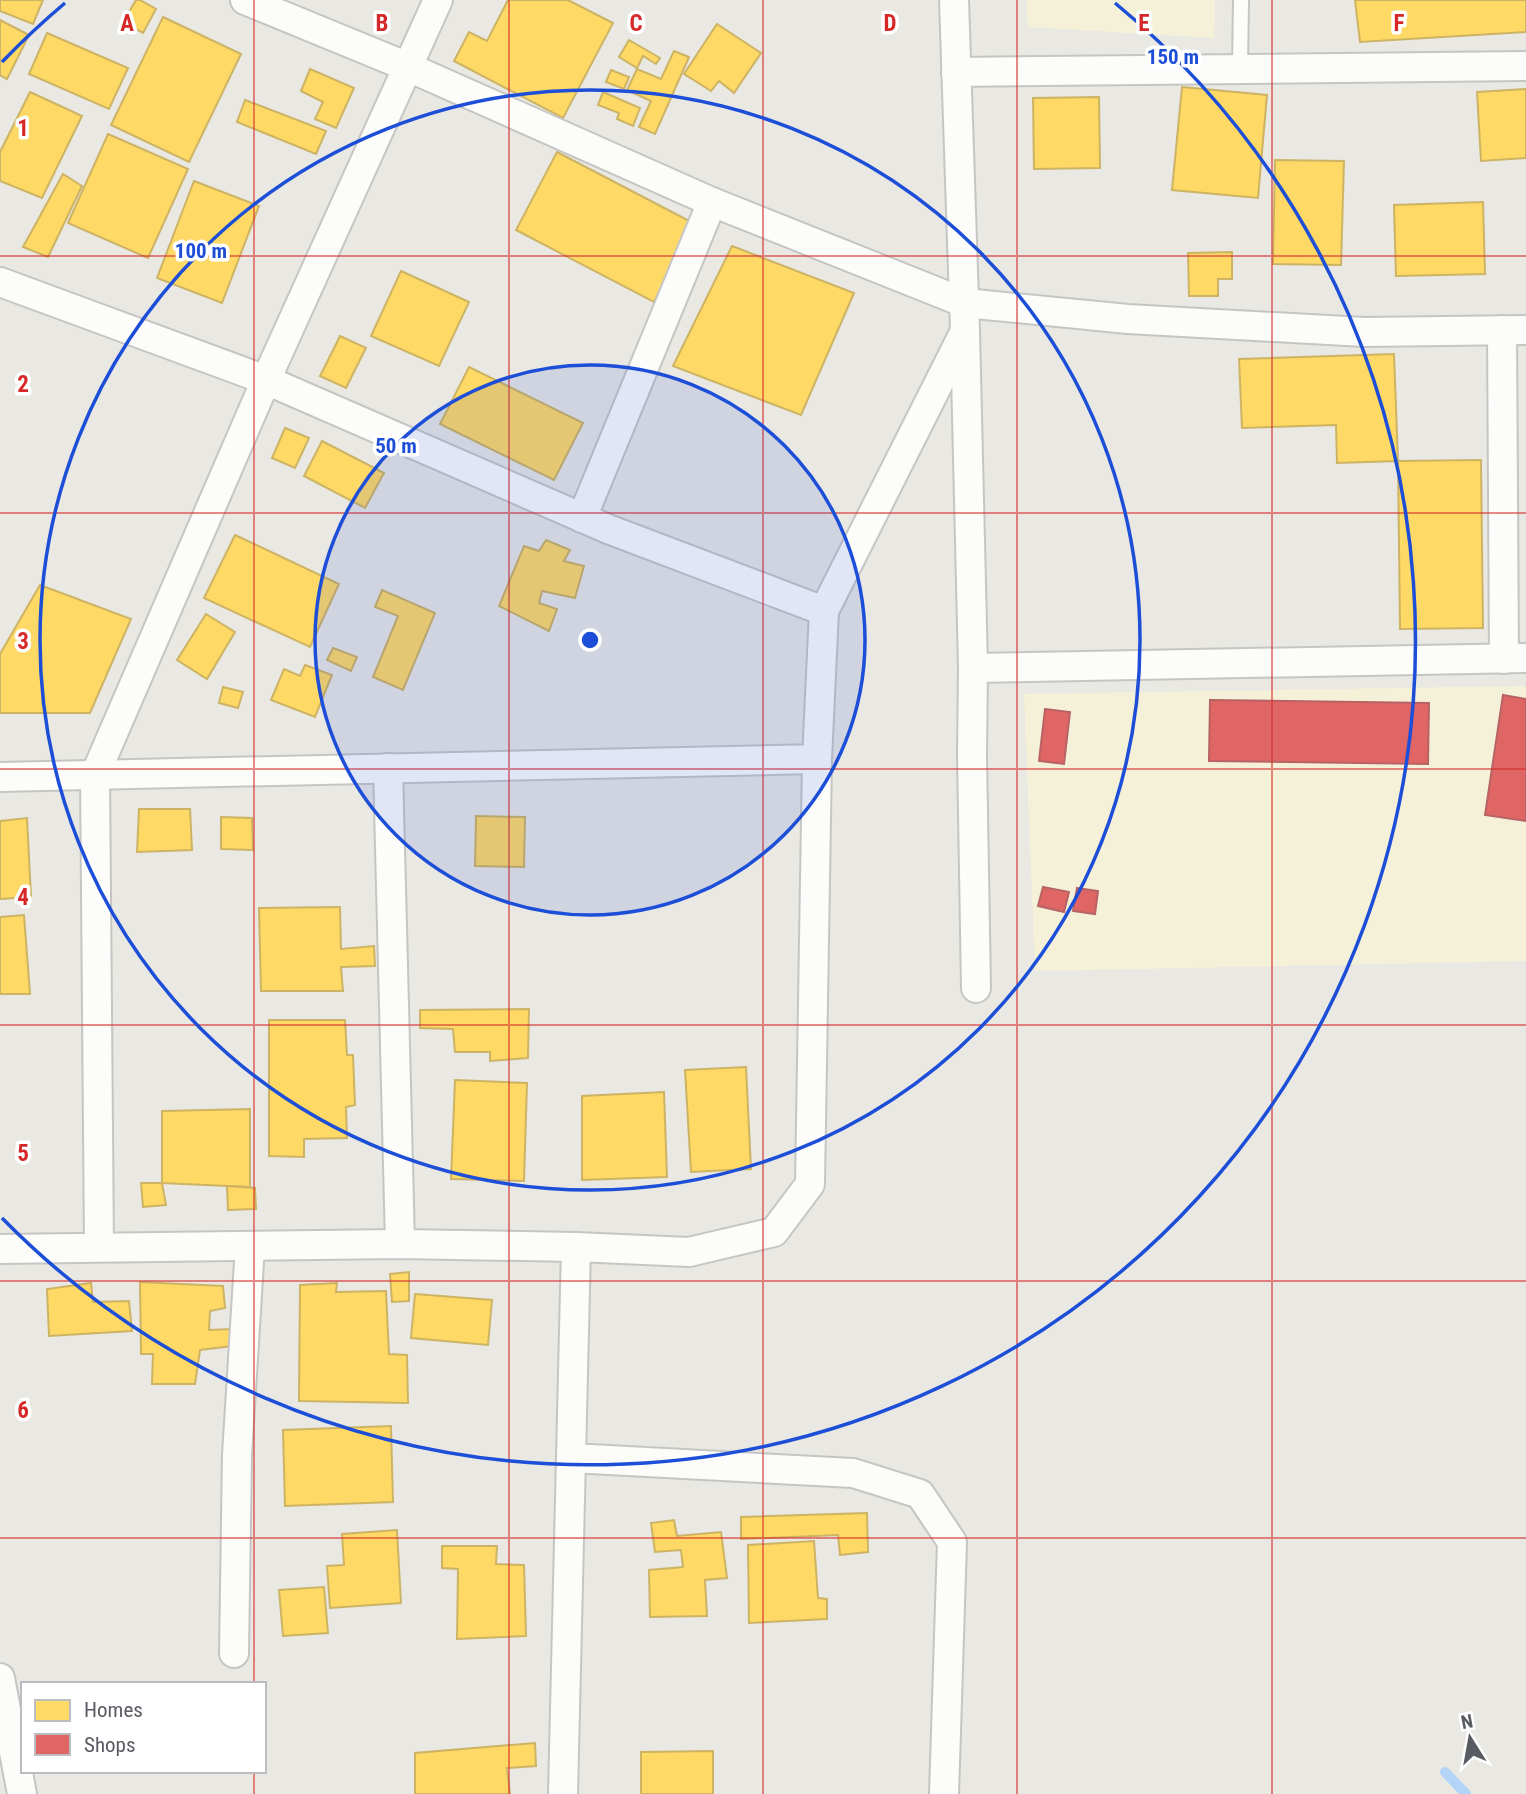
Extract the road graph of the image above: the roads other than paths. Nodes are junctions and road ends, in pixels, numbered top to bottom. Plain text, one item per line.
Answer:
1 (245, 0) edge
2 (438, 0) edge
3 (954, 0) edge
4 (1241, 0) edge
5 (1526, 66) edge
6 (408, 67) junction
7 (1240, 69) junction
8 (956, 72) junction
9 (712, 202) junction
10 (0, 282) edge
11 (965, 303) junction
12 (1514, 330) edge
13 (965, 331) junction
14 (267, 380) junction
15 (582, 518) junction
16 (824, 611) junction
17 (1515, 659) edge
18 (973, 668) junction
19 (817, 759) junction
20 (388, 768) junction
21 (95, 775) junction
22 (0, 777) edge
23 (976, 988) dead end
24 (400, 1244) junction
25 (250, 1245) junction
26 (99, 1247) junction
27 (576, 1247) junction
28 (0, 1249) edge
29 (571, 1458) junction
30 (234, 1653) dead end
31 (0, 1678) edge
32 (22, 1794) edge
33 (563, 1794) edge
34 (944, 1794) edge

1 - 6 street
2 - 6 street
3 - 8 street
4 - 7 lane
5 - 7 street
6 - 9 street
6 - 14 street
7 - 8 street
8 - 11 street
9 - 11 street
9 - 15 street
10 - 14 street
11 - 12 street
11 - 13 street
12 - 17 street
13 - 16 street
13 - 18 street
14 - 15 street
14 - 21 street
15 - 16 street
16 - 19 street
17 - 18 street
18 - 23 street
19 - 20 street
19 - 27 street
20 - 21 street
20 - 24 street
21 - 22 street
21 - 26 street
24 - 25 street
24 - 27 street
25 - 26 street
25 - 30 street
26 - 28 street
27 - 29 street
29 - 33 street
29 - 34 street
31 - 32 street

